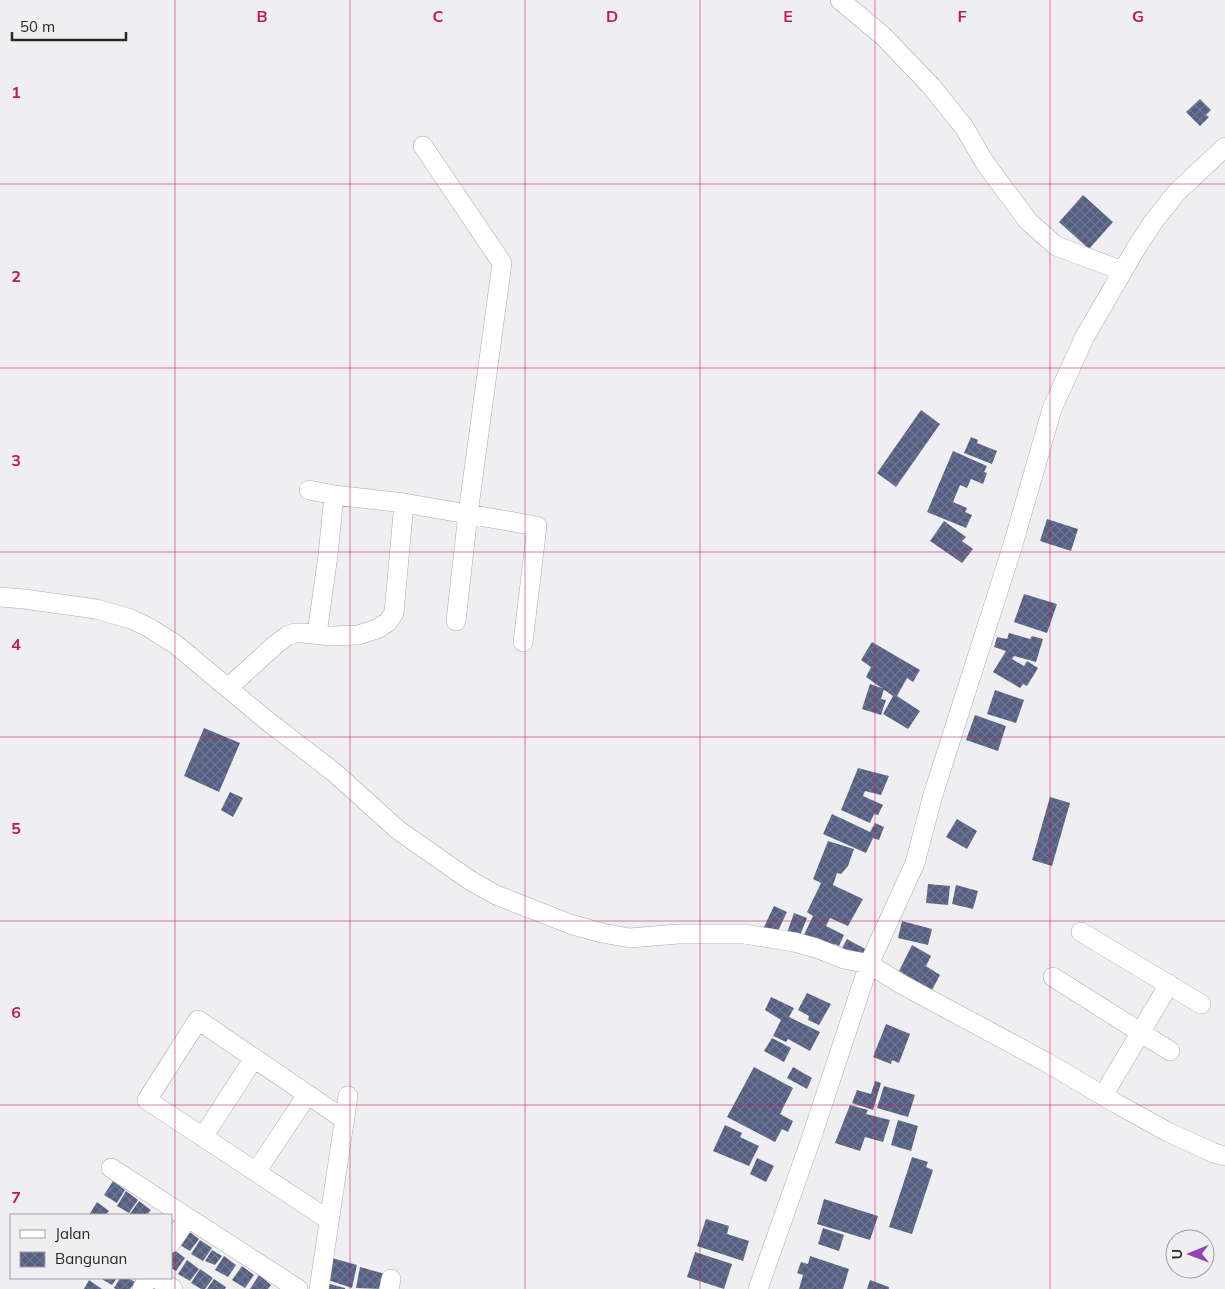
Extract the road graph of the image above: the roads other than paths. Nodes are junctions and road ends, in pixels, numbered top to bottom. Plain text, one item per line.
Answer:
1 (840, 0) edge
2 (423, 146) dead end
3 (1225, 147) edge
4 (1123, 271) junction
5 (309, 490) dead end
6 (334, 496) junction
7 (404, 503) junction
8 (468, 514) junction
9 (0, 597) edge
10 (456, 620) dead end
11 (317, 634) junction
12 (523, 642) dead end
13 (228, 688) junction
14 (1082, 932) dead end
15 (869, 964) junction
16 (1053, 977) dead end
17 (1169, 984) junction
18 (1202, 1004) dead end
19 (1141, 1032) junction
20 (1170, 1051) dead end
21 (254, 1058) junction
22 (307, 1095) junction
23 (348, 1096) dead end
24 (1103, 1096) junction
25 (345, 1120) junction
26 (204, 1137) junction
27 (1225, 1156) edge
28 (111, 1168) dead end
29 (256, 1172) junction
30 (188, 1218) junction
31 (330, 1220) junction
32 (172, 1242) edge
33 (158, 1279) edge
34 (173, 1289) edge
35 (298, 1289) edge
36 (319, 1289) edge
37 (758, 1289) edge

1 - 4 street
2 - 8 street
3 - 4 street
4 - 15 street
5 - 6 street
6 - 7 street
6 - 11 street
7 - 8 street
7 - 11 street
8 - 10 street
8 - 12 street
9 - 13 street
11 - 13 street
13 - 15 street
14 - 17 street
15 - 24 street
15 - 37 street
16 - 19 street
17 - 18 street
17 - 19 street
19 - 20 street
19 - 24 street
21 - 22 street
21 - 26 street
21 - 26 street
22 - 25 street
22 - 29 street
23 - 25 street
24 - 27 street
25 - 31 street
26 - 29 street
28 - 30 street
29 - 31 street
30 - 32 street
30 - 35 street
31 - 36 street
33 - 34 street

